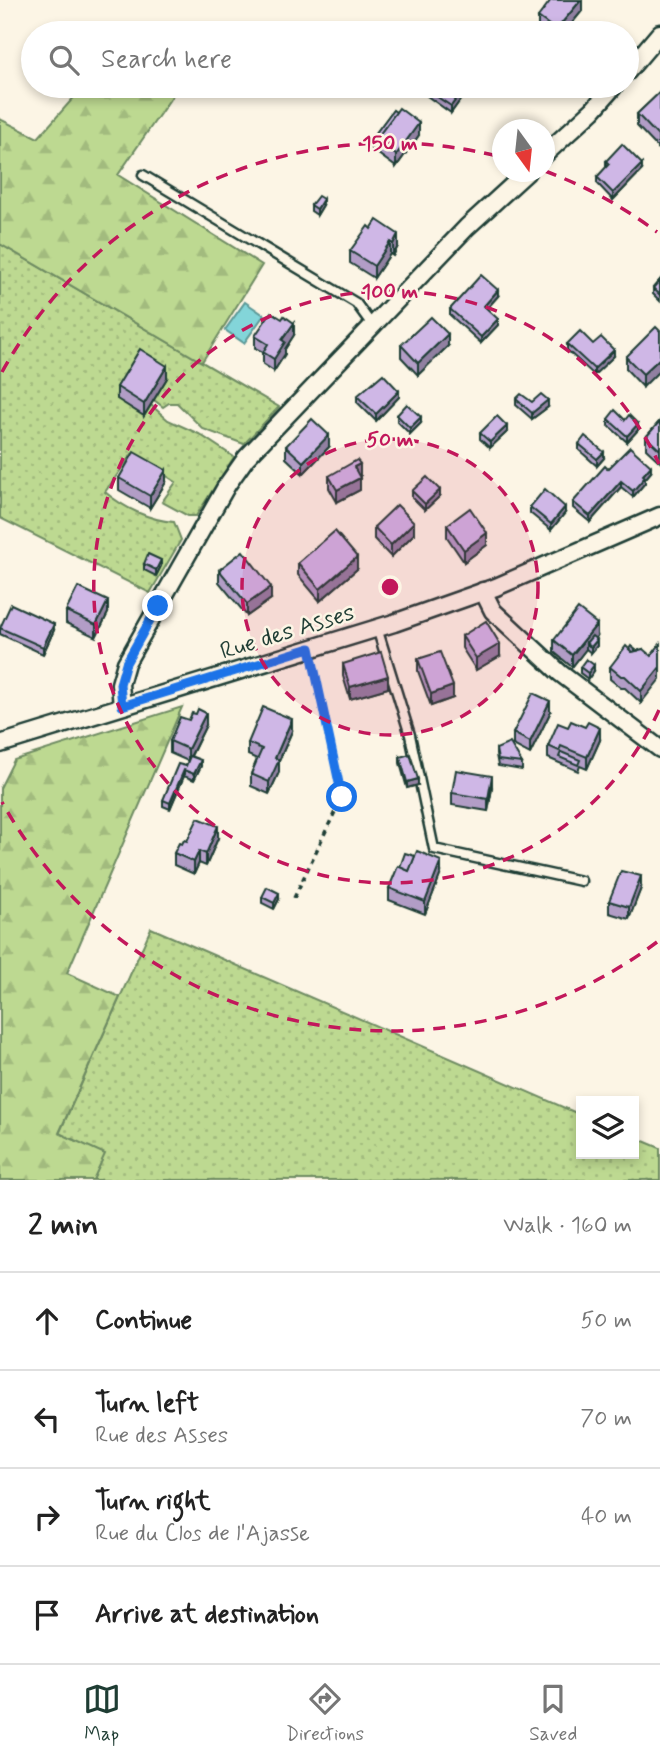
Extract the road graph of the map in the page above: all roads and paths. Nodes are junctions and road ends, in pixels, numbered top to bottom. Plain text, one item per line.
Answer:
1 (660, 33) edge
2 (639, 58) edge
3 (604, 98) edge
4 (555, 145) edge
5 (143, 174) dead end
6 (516, 182) edge
7 (372, 326) junction
8 (660, 516) edge
9 (483, 592) junction
10 (377, 628) junction
11 (310, 648) junction
12 (122, 706) junction
13 (0, 744) edge
14 (660, 749) edge
15 (581, 881) dead end
16 (294, 898) dead end

1 - 2 street
3 - 4 street
5 - 7 lane
6 - 7 street
7 - 12 street
8 - 9 street, Rue des Asses
9 - 10 street, Rue des Asses
9 - 14 street
10 - 11 street, Rue des Asses
10 - 15 lane
11 - 12 street, Rue des Asses
11 - 16 path
12 - 13 street, Rue des Asses

